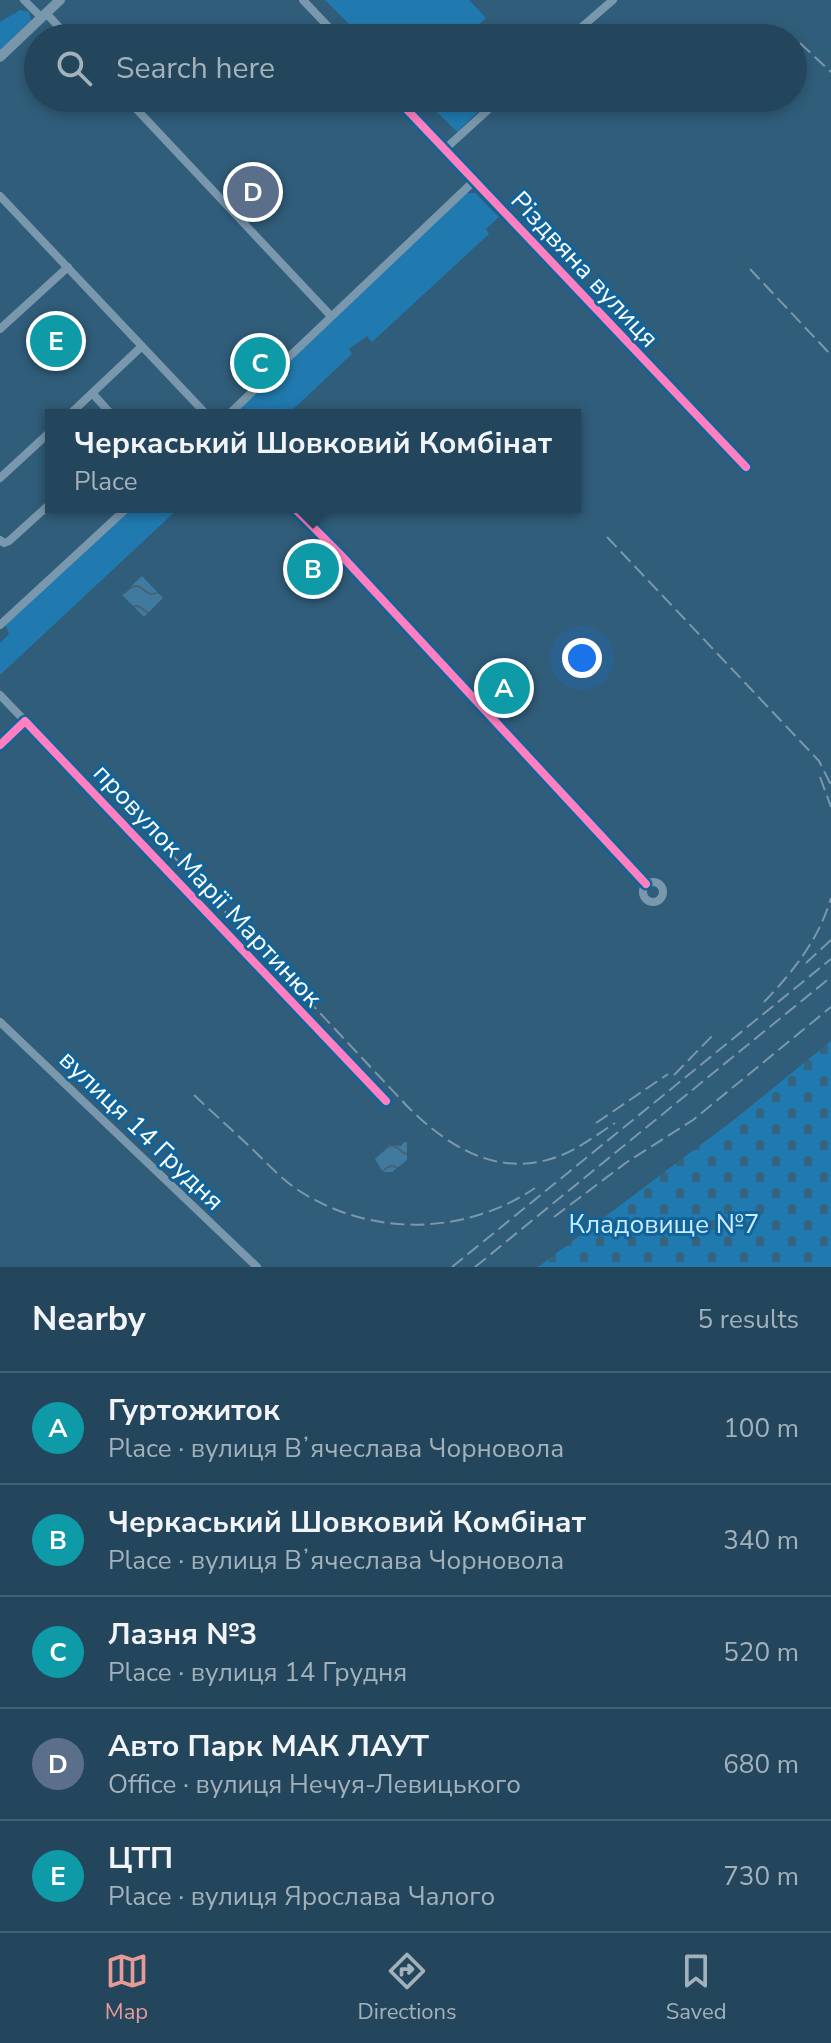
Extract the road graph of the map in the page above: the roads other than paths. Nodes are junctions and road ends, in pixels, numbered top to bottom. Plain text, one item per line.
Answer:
1 (24, 0) edge
2 (60, 0) edge
3 (303, 0) edge
4 (613, 0) edge
5 (44, 15) junction
6 (35, 24) edge
7 (54, 24) edge
8 (326, 24) edge
9 (585, 24) edge
10 (24, 34) edge
11 (0, 57) edge
12 (139, 112) edge
13 (409, 112) edge
14 (486, 112) edge
15 (445, 149) junction
16 (474, 181) junction
17 (0, 196) edge
18 (68, 267) junction
19 (331, 316) junction
20 (0, 329) edge
21 (142, 346) junction
22 (93, 394) junction
23 (76, 409) edge
24 (107, 409) edge
25 (201, 409) edge
26 (234, 409) edge
27 (45, 437) edge
28 (746, 467) dead end
29 (0, 478) edge
30 (45, 508) edge
31 (121, 513) edge
32 (299, 513) edge
33 (0, 540) edge
34 (0, 625) edge
35 (0, 695) edge
36 (25, 721) junction
37 (0, 745) edge
38 (646, 884) dead end
39 (0, 1022) edge
40 (386, 1101) dead end
41 (257, 1267) edge

1 - 5 street
2 - 5 main road
3 - 8 street
4 - 9 street
5 - 6 main road
5 - 7 street
10 - 11 main road
12 - 19 street
13 - 15 street, Різдвяна вулиця
14 - 15 street
15 - 16 street, Різдвяна вулиця
16 - 19 street
16 - 28 street, Різдвяна вулиця
17 - 18 street
18 - 20 street
18 - 21 street
19 - 26 street
21 - 22 street
21 - 25 street
22 - 23 street
22 - 24 street
27 - 29 street
30 - 33 street
31 - 34 street
32 - 38 street
35 - 36 street, провулок Марії Мартинюк
36 - 37 street
36 - 40 street, провулок Марії Мартинюк
39 - 41 street, вулиця 14 Грудня

